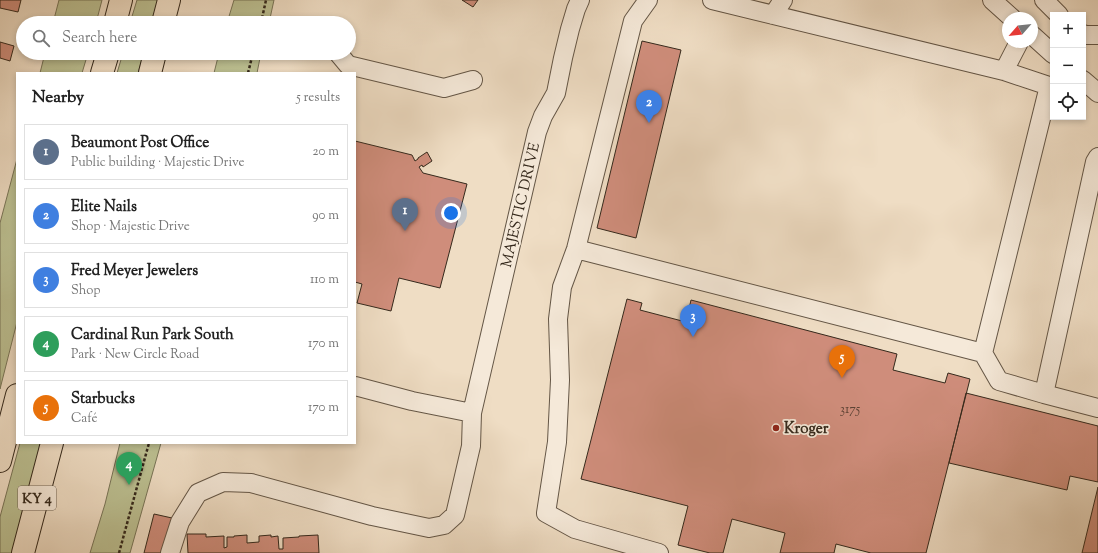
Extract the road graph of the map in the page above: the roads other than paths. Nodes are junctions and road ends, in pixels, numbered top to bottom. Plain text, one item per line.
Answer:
1 (122, 0) edge
2 (169, 0) edge
3 (580, 0) edge
4 (648, 0) edge
5 (712, 0) edge
6 (783, 0) edge
7 (992, 0) edge
8 (1044, 0) edge
9 (1005, 12) edge
10 (1056, 12) edge
11 (773, 15) junction
12 (117, 16) edge
13 (165, 16) edge
14 (1086, 35) edge
15 (1098, 35) edge
16 (1038, 40) edge
17 (1016, 48) edge
18 (1050, 51) edge
19 (106, 60) edge
20 (153, 60) edge
21 (344, 60) edge
22 (1004, 71) junction
23 (102, 72) edge
24 (150, 72) edge
25 (473, 80) dead end
26 (1086, 83) edge
27 (1098, 93) edge
28 (1098, 157) edge
29 (576, 249) junction
30 (983, 353) junction
31 (356, 386) edge
32 (1044, 394) junction
33 (16, 399) edge
34 (1098, 408) edge
35 (472, 413) junction
36 (52, 444) edge
37 (0, 461) edge
38 (23, 553) edge
39 (170, 553) edge
40 (659, 553) edge

1 - 12 highway
2 - 13 highway
3 - 35 street, MAJESTIC DRIVE
4 - 29 street
5 - 11 street
6 - 11 street
7 - 9 street
8 - 10 street
11 - 22 street
14 - 15 street
16 - 18 street
17 - 22 street
19 - 23 highway
20 - 24 highway
21 - 25 street
22 - 30 street
26 - 27 street
28 - 32 street
29 - 30 street
29 - 40 street
30 - 32 street
31 - 35 street
32 - 34 street
33 - 37 highway
35 - 39 street, MAJESTIC DRIVE
36 - 38 highway, KY 4

